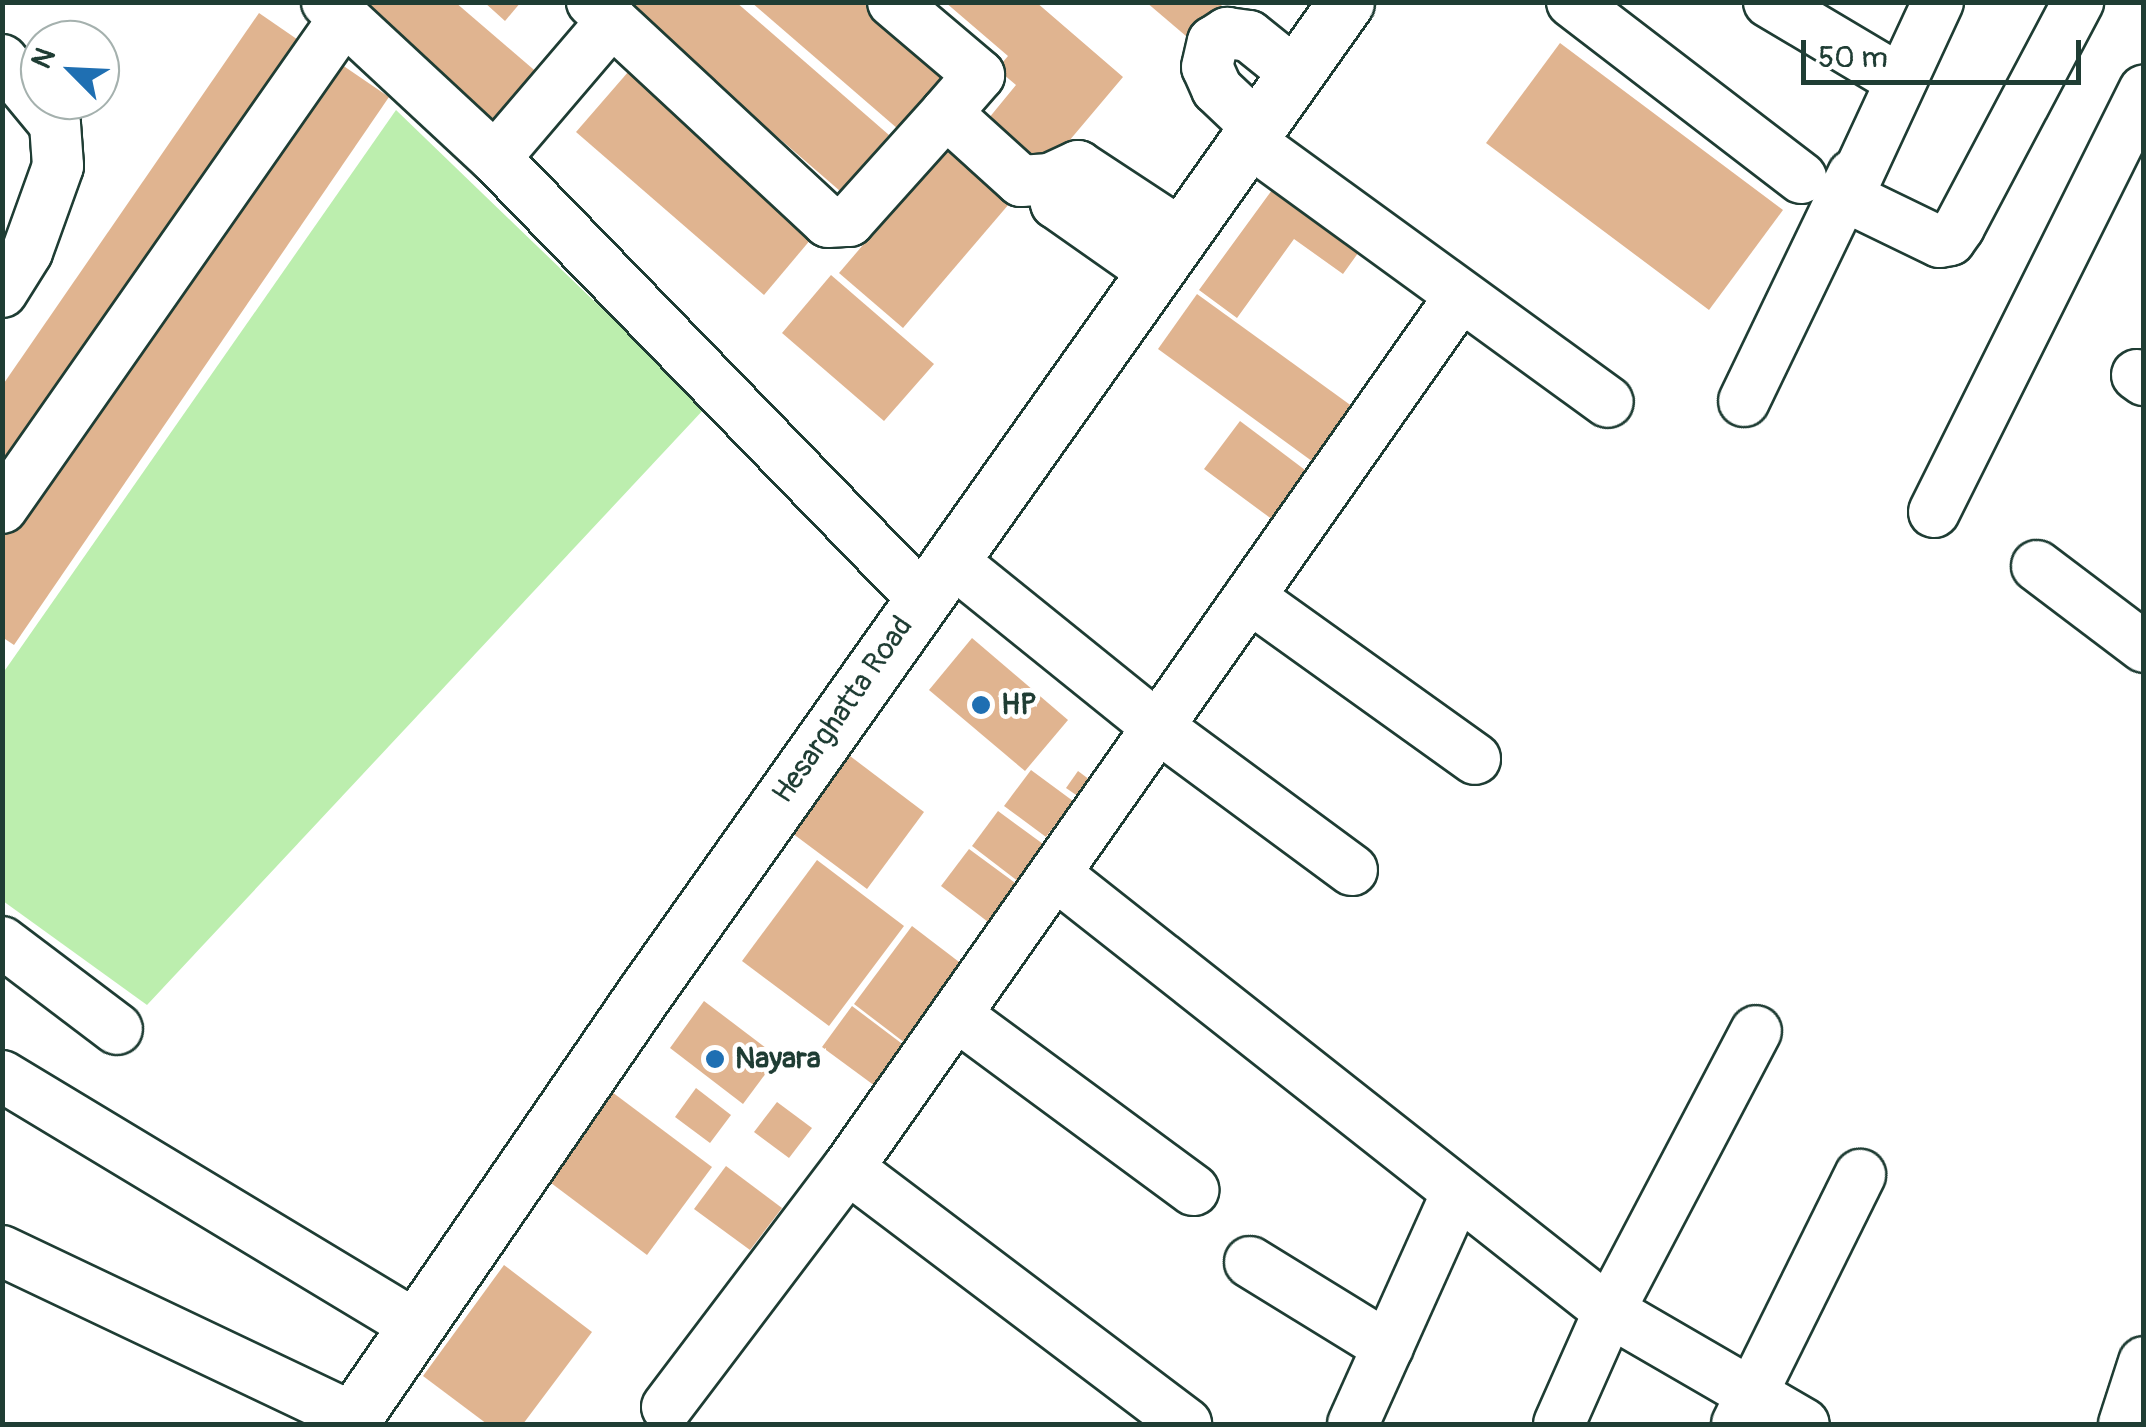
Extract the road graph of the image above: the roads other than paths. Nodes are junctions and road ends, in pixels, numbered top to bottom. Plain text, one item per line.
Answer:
1 (893, 2) edge
2 (1572, 2) edge
3 (1769, 2) edge
4 (1938, 2) edge
5 (2078, 2) edge
6 (1328, 9) edge
7 (336, 10) edge
8 (602, 12) edge
9 (2, 60) edge
10 (1294, 74) junction
11 (1898, 79) junction
12 (2144, 90) edge
13 (946, 114) junction
14 (1251, 133) junction
15 (505, 147) junction
16 (1853, 175) junction
17 (1801, 178) dead end
18 (1167, 253) junction
19 (2, 292) edge
20 (1460, 298) junction
21 (1744, 401) dead end
22 (1608, 402) dead end
23 (2, 508) edge
24 (1934, 512) dead end
25 (2037, 566) dead end
26 (939, 577) junction
27 (1249, 597) junction
28 (2144, 647) edge
29 (1158, 727) junction
30 (1475, 758) dead end
31 (1352, 870) dead end
32 (1055, 874) junction
33 (2, 942) edge
34 (956, 1015) junction
35 (116, 1028) dead end
36 (1756, 1031) dead end
37 (2, 1076) edge
38 (848, 1168) junction
39 (1860, 1175) dead end
40 (1192, 1190) dead end
41 (1457, 1193) junction
42 (2, 1252) edge
43 (1250, 1262) dead end
44 (1609, 1311) junction
45 (416, 1326) junction
46 (1388, 1347) junction
47 (2144, 1362) edge
48 (666, 1406) dead end
49 (1744, 1409) edge
50 (352, 1421) edge
51 (1186, 1424) edge
52 (1354, 1424) edge
53 (1559, 1424) edge
54 (1804, 1424) edge
55 (2124, 1424) edge

1 - 13 street
2 - 17 street
3 - 11 street
4 - 11 street
5 - 16 street
6 - 10 main road, Hesarghatta Road
7 - 15 street
7 - 23 street
8 - 13 street
8 - 15 street
9 - 19 street
10 - 14 main road, Hesarghatta Road
10 - 14 street
11 - 16 street
12 - 24 street
13 - 18 street
14 - 18 main road, Hesarghatta Road
14 - 20 street
15 - 26 street
16 - 21 street
18 - 26 main road, Hesarghatta Road
20 - 22 street
20 - 27 street
25 - 28 street
26 - 29 street
26 - 45 main road, Hesarghatta Road
27 - 29 street
27 - 30 street
29 - 31 street
29 - 32 street
32 - 34 street
32 - 41 street
33 - 35 street
34 - 38 street
34 - 40 street
36 - 44 street
37 - 45 street
38 - 48 street
38 - 51 street
39 - 49 street
41 - 44 street
41 - 46 street
42 - 50 street
43 - 46 street
44 - 49 street
44 - 53 street
45 - 50 main road, Hesarghatta Road
46 - 52 street
47 - 55 street
49 - 54 street

